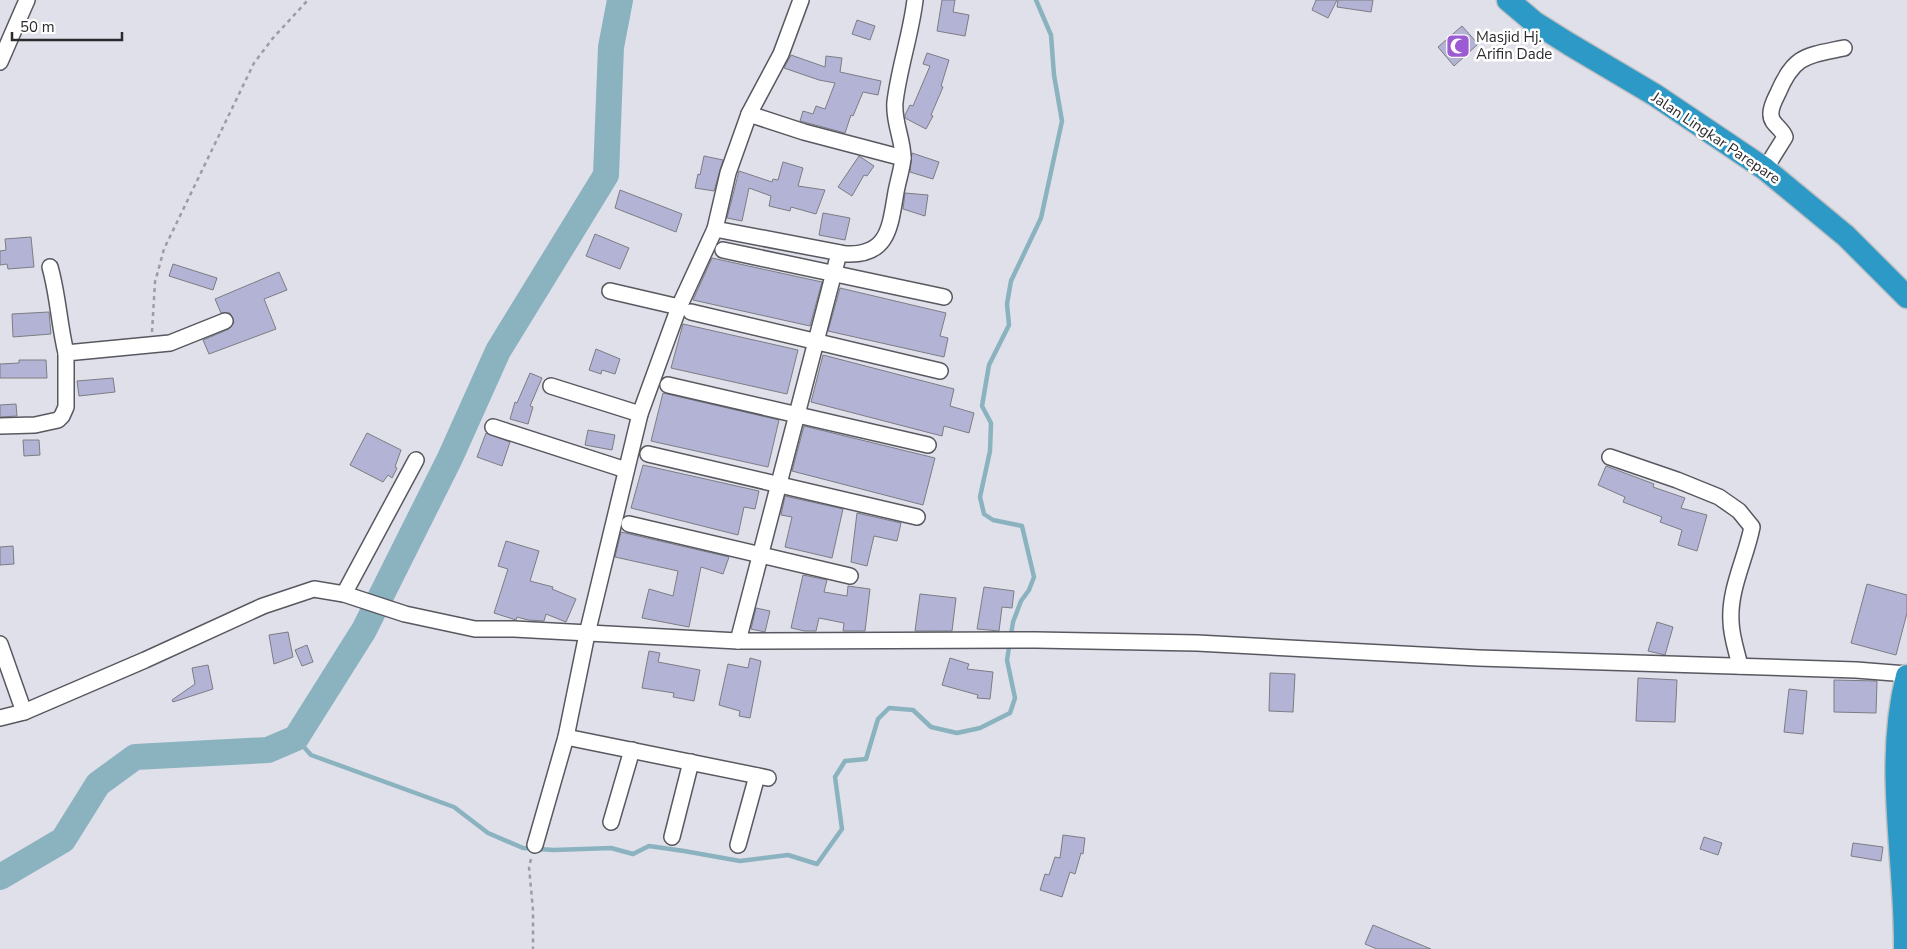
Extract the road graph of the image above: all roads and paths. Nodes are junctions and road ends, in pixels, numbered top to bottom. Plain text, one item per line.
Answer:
1 (27, 0) edge
2 (308, 0) edge
3 (801, 0) edge
4 (915, 0) edge
5 (1508, 0) edge
6 (1844, 48) dead end
7 (0, 62) edge
8 (749, 114) junction
9 (903, 158) junction
10 (1765, 168) junction
11 (715, 229) junction
12 (723, 250) dead end
13 (839, 253) junction
14 (50, 266) dead end
15 (834, 274) junction
16 (610, 291) dead end
17 (944, 297) dead end
18 (1907, 297) edge
19 (685, 309) junction
20 (225, 321) dead end
21 (816, 342) junction
22 (152, 346) junction
23 (66, 353) junction
24 (940, 371) dead end
25 (668, 385) dead end
26 (550, 386) dead end
27 (640, 414) junction
28 (797, 415) junction
29 (0, 426) edge
30 (493, 427) dead end
31 (928, 445) dead end
32 (648, 454) dead end
33 (1610, 457) dead end
34 (416, 460) dead end
35 (626, 470) junction
36 (779, 484) junction
37 (917, 517) dead end
38 (629, 524) dead end
39 (760, 555) junction
40 (850, 576) dead end
41 (344, 594) junction
42 (587, 634) junction
43 (738, 641) junction
44 (0, 644) edge
45 (1740, 666) junction
46 (1907, 675) edge
47 (24, 712) junction
48 (0, 718) edge
49 (566, 737) junction
50 (632, 750) junction
51 (691, 762) junction
52 (611, 822) dead end
53 (672, 837) dead end
54 (535, 845) dead end
55 (738, 845) dead end
56 (529, 867) dead end
57 (533, 949) edge
58 (1905, 949) edge

1 - 7 street
2 - 22 path
3 - 8 street
4 - 9 street
5 - 10 highway, Jalan Lingkar Parepare
6 - 10 street
8 - 9 street
8 - 11 street
9 - 13 street
10 - 18 highway, Jalan Lingkar Parepare
11 - 13 street
11 - 19 street
12 - 15 street
13 - 15 street
14 - 23 street
15 - 17 street
15 - 21 street
16 - 19 street
19 - 21 street
19 - 27 street
20 - 22 street
21 - 24 street
21 - 28 street
22 - 23 street
23 - 29 street
25 - 28 street
26 - 27 street
27 - 35 street
28 - 31 street
28 - 36 street
30 - 35 street
32 - 36 street
33 - 45 street
34 - 41 street
35 - 42 street
36 - 37 street
36 - 39 street
38 - 39 street
39 - 40 street
39 - 43 street
41 - 42 street
41 - 47 street
42 - 43 street
42 - 49 street
43 - 45 street
44 - 47 street
45 - 46 street
46 - 58 highway
47 - 48 street
49 - 50 street
49 - 54 street
50 - 51 street
50 - 52 street
51 - 53 street
51 - 55 street
56 - 57 path

